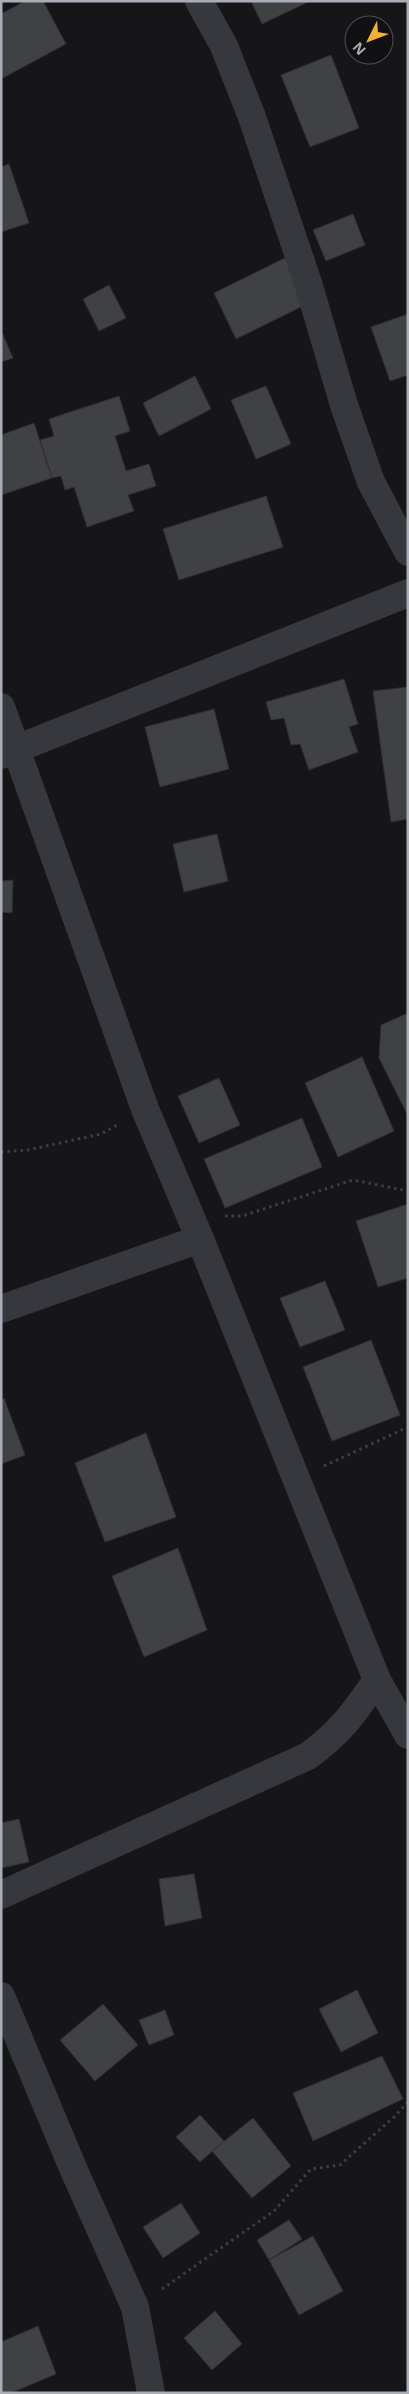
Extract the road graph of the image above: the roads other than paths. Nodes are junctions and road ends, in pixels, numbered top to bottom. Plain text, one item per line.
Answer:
1 (199, 1) edge
2 (408, 552) edge
3 (408, 593) edge
4 (1, 708) edge
5 (8, 752) edge
6 (195, 1228) junction
7 (1, 1309) edge
8 (377, 1680) junction
9 (408, 1736) edge
10 (1, 1895) edge
11 (1, 1996) edge
12 (151, 2393) edge

1 - 2 street
3 - 5 street
4 - 5 street
5 - 6 street
6 - 7 street
6 - 8 street
8 - 9 street
8 - 10 street
11 - 12 street

